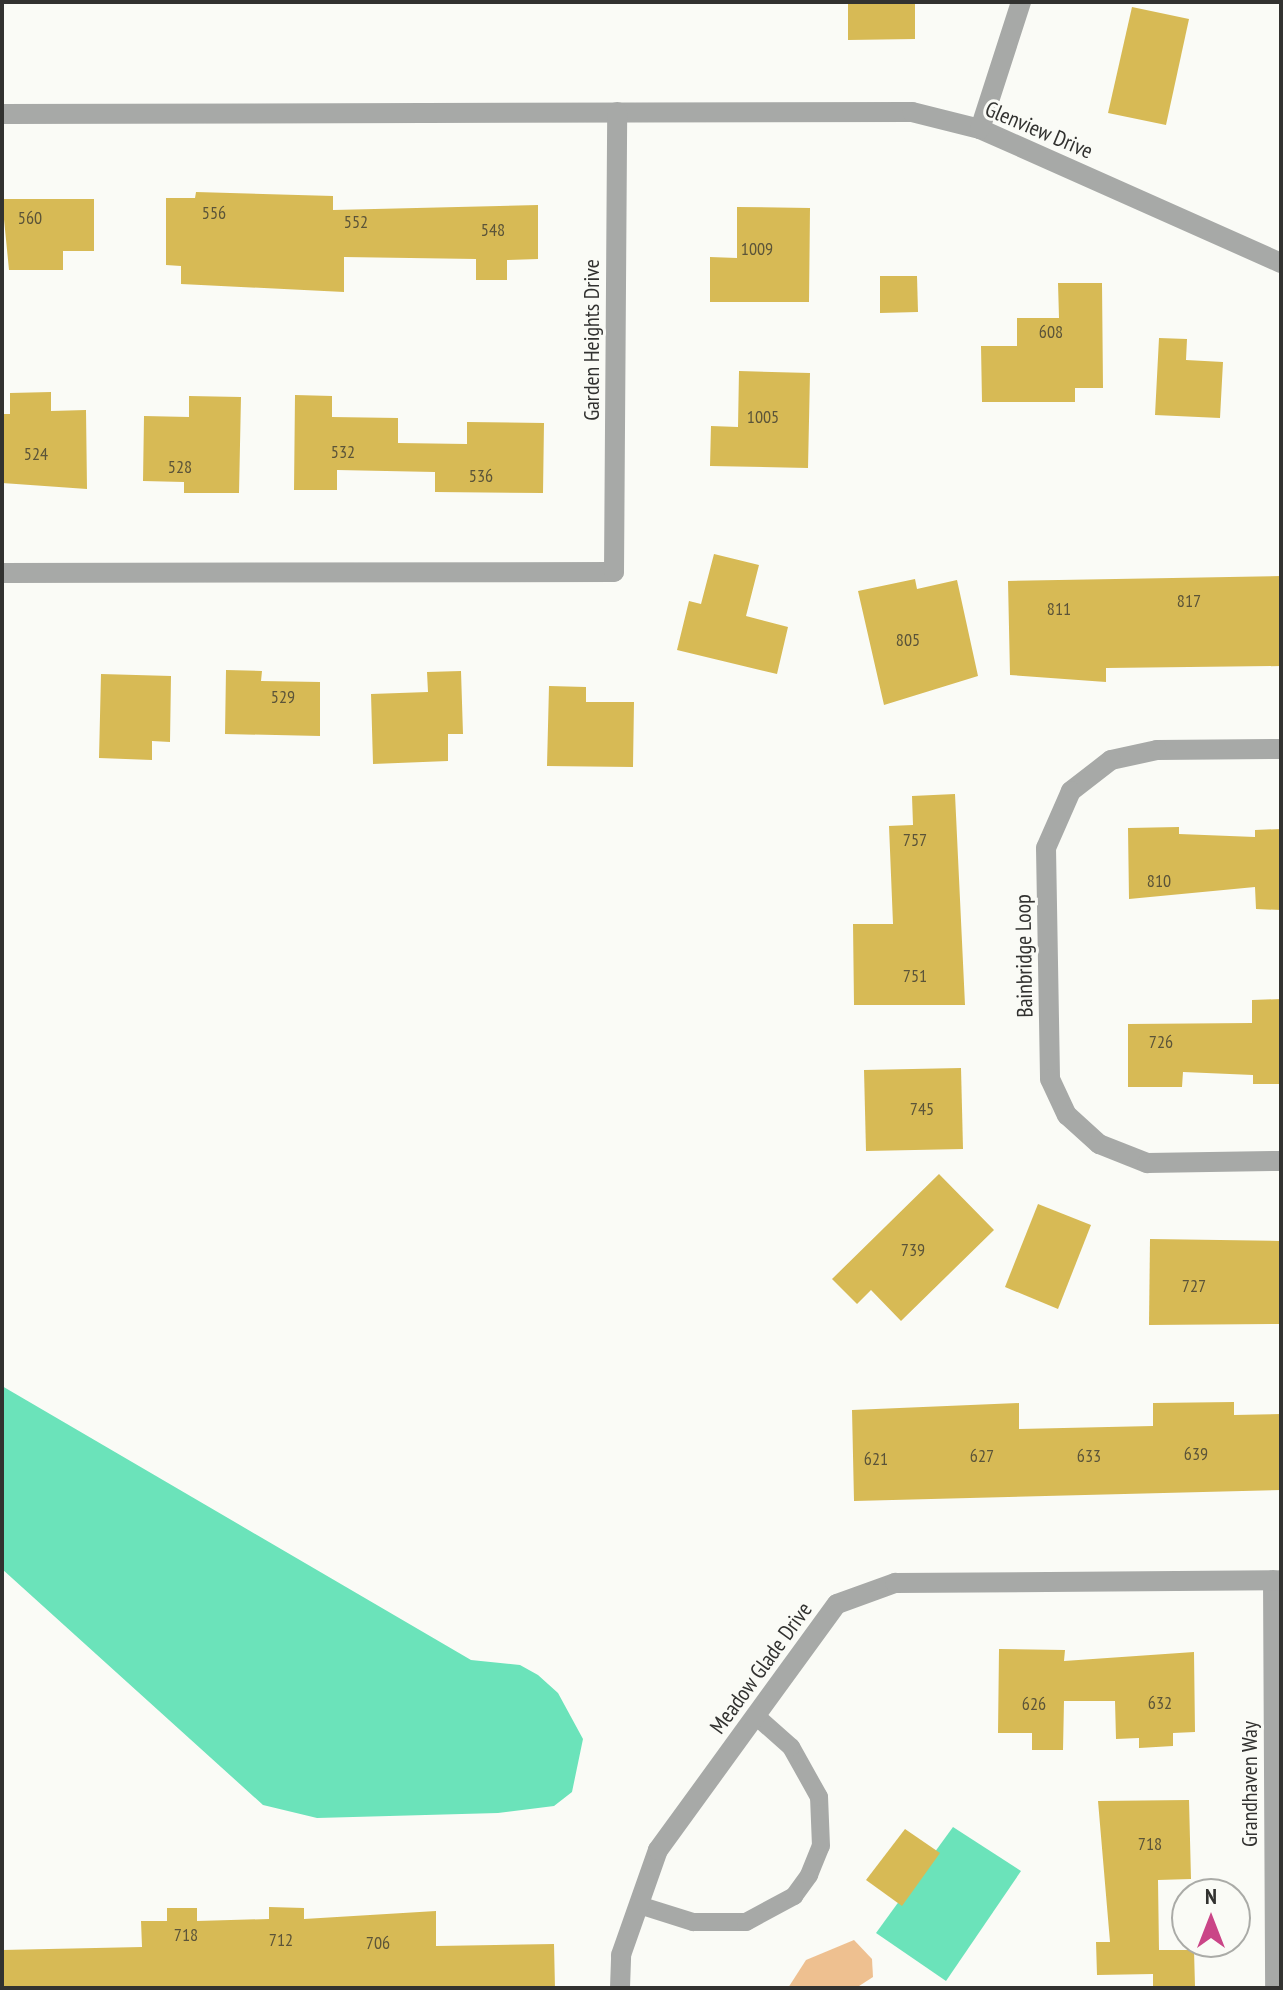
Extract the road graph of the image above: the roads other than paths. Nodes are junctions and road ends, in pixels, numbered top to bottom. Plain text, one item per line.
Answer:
1 (1021, 2) edge
2 (617, 112) junction
3 (2, 114) edge
4 (980, 129) junction
5 (1281, 263) edge
6 (2, 573) edge
7 (1281, 749) edge
8 (1281, 1161) edge
9 (1277, 1580) edge
10 (756, 1716) junction
11 (639, 1905) junction
12 (620, 1988) edge
13 (1275, 1988) edge

1 - 4 street
2 - 3 street
2 - 4 street, Glenview Drive
2 - 6 street, Garden Heights Drive
4 - 5 street, Glenview Drive
7 - 8 street, Bainbridge Loop
9 - 10 street, Meadow Glade Drive
9 - 13 street, Grandhaven Way
10 - 11 street, Meadow Glade Drive
10 - 11 lane
11 - 12 street, Meadow Glade Drive

